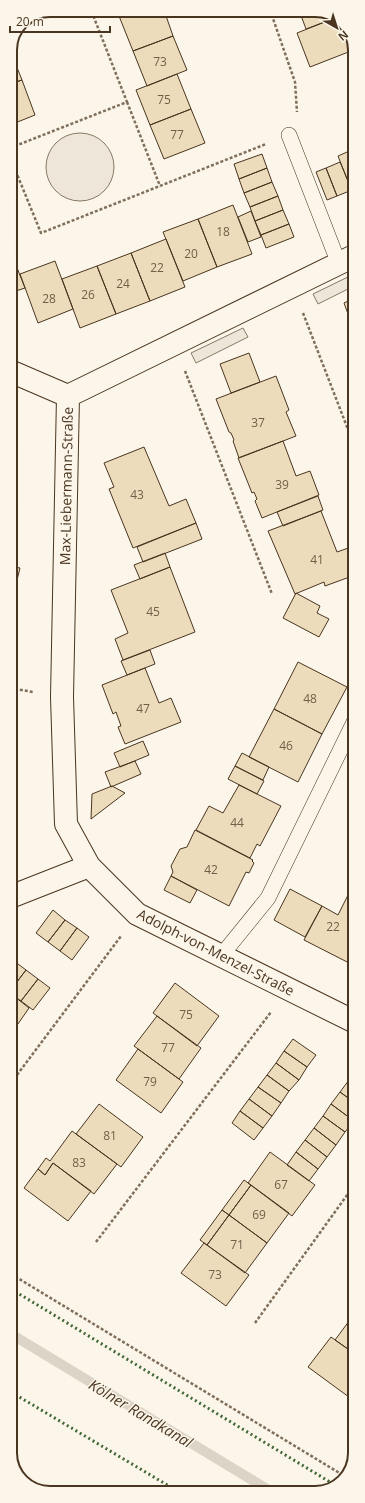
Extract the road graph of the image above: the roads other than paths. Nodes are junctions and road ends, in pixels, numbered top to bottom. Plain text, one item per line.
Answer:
1 (289, 135) road end
2 (347, 260) edge
3 (17, 374) edge
4 (68, 396) junction
5 (348, 734) edge
6 (89, 866) junction
7 (17, 894) edge
8 (221, 956) junction
9 (348, 1018) edge

1 - 2 lane
2 - 4 street, Max-Liebermann-Straße
3 - 4 street
4 - 6 street, Max-Liebermann-Straße
5 - 8 lane
6 - 7 street
6 - 8 street, Adolph-von-Menzel-Straße
8 - 9 street, Adolph-von-Menzel-Straße

